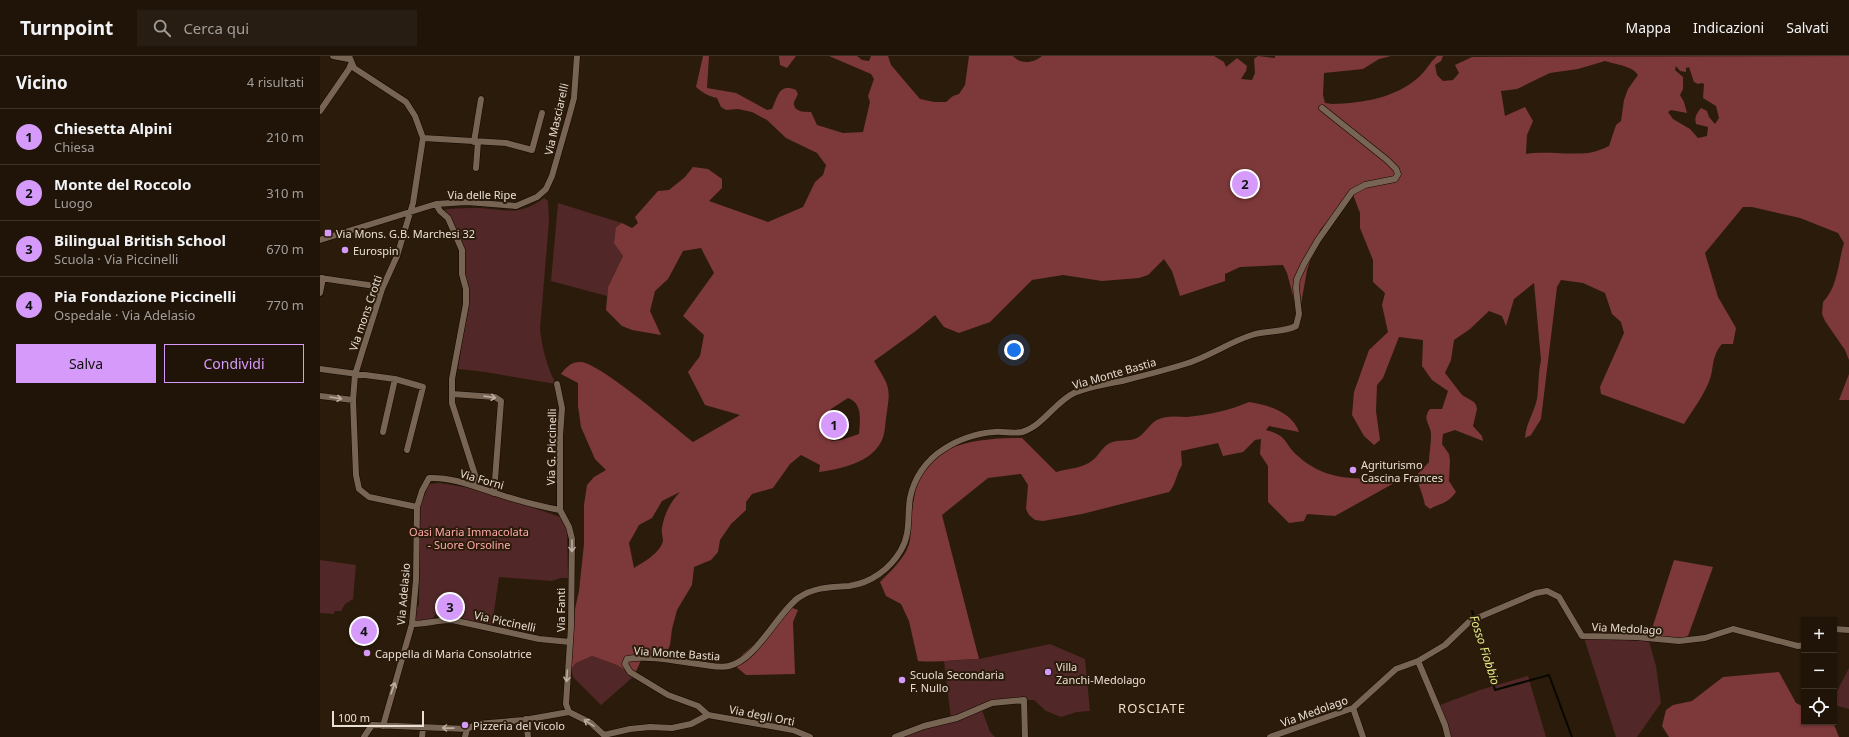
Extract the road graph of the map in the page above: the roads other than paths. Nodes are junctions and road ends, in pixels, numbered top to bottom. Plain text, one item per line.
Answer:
1 (333, 56) edge
2 (577, 56) edge
3 (350, 60) edge
4 (481, 99) dead end
5 (1322, 108) dead end
6 (320, 111) edge
7 (542, 113) dead end
8 (422, 138) junction
9 (476, 142) junction
10 (556, 162) joint
11 (476, 168) dead end
12 (436, 204) junction
13 (410, 212) junction
14 (320, 240) edge
15 (321, 278) edge
16 (382, 287) junction
17 (320, 293) edge
18 (320, 369) edge
19 (355, 375) junction
20 (395, 379) junction
21 (557, 384) dead end
22 (452, 394) junction
23 (320, 396) edge
24 (353, 400) junction
25 (383, 432) dead end
26 (407, 450) dead end
27 (476, 485) junction
28 (494, 493) junction
29 (417, 507) junction
30 (560, 510) junction
31 (412, 624) junction
32 (1837, 629) edge
33 (1849, 630) edge
34 (570, 642) junction
35 (1801, 646) edge
36 (1418, 661) junction
37 (1353, 708) junction
38 (569, 712) junction
39 (708, 715) junction
40 (526, 719) junction
41 (383, 726) junction
42 (423, 728) junction
43 (466, 729) junction
44 (605, 736) edge
45 (803, 736) edge
46 (364, 737) edge
47 (422, 737) edge
48 (465, 737) edge
49 (528, 737) edge
50 (810, 737) edge
51 (894, 737) edge
52 (1025, 737) edge
53 (1270, 737) edge
54 (1363, 737) edge
55 (1448, 737) edge

1 - 3 street
2 - 10 street, Via Masciarelli
3 - 6 street
3 - 8 street
4 - 9 street
5 - 39 street, Via Monte Bastia
7 - 9 street
8 - 9 street
8 - 13 street, Via mons Crotti
9 - 11 street
10 - 12 street, Via delle Ripe
12 - 13 street, Via delle Ripe
12 - 22 street
13 - 14 street, Via delle Ripe
13 - 16 street, Via mons Crotti
15 - 16 street
15 - 17 street
16 - 19 street, Via mons Crotti
18 - 19 street
19 - 20 street
19 - 24 street, Via mons Crotti
20 - 25 street
20 - 26 street
21 - 30 street, Via G. Piccinelli
22 - 27 street
22 -> 28 street
23 -> 24 street
24 - 29 street, Via mons Crotti
27 - 28 street, Via Forni
27 - 29 street, Via Forni
28 - 30 street, Via Forni
29 - 31 street, Via Adelasio
30 -> 34 street, Via Fanti
31 - 34 street, Via Piccinelli
41 -> 31 street, Via Adelasio
32 - 33 street
34 -> 38 street, Via Fanti
35 - 36 street, Via Medolago
36 - 37 street, Via Medolago
36 - 55 street
37 - 53 street, Via Medolago
37 - 54 street
38 - 40 street
44 -> 38 street
39 - 44 street
39 - 45 street, Via degli Orti
40 - 43 street
40 - 49 street
41 - 42 street
41 - 46 street
43 -> 42 street
42 - 47 street
43 - 48 street
45 - 50 street, Via degli Orti
51 - 52 street

